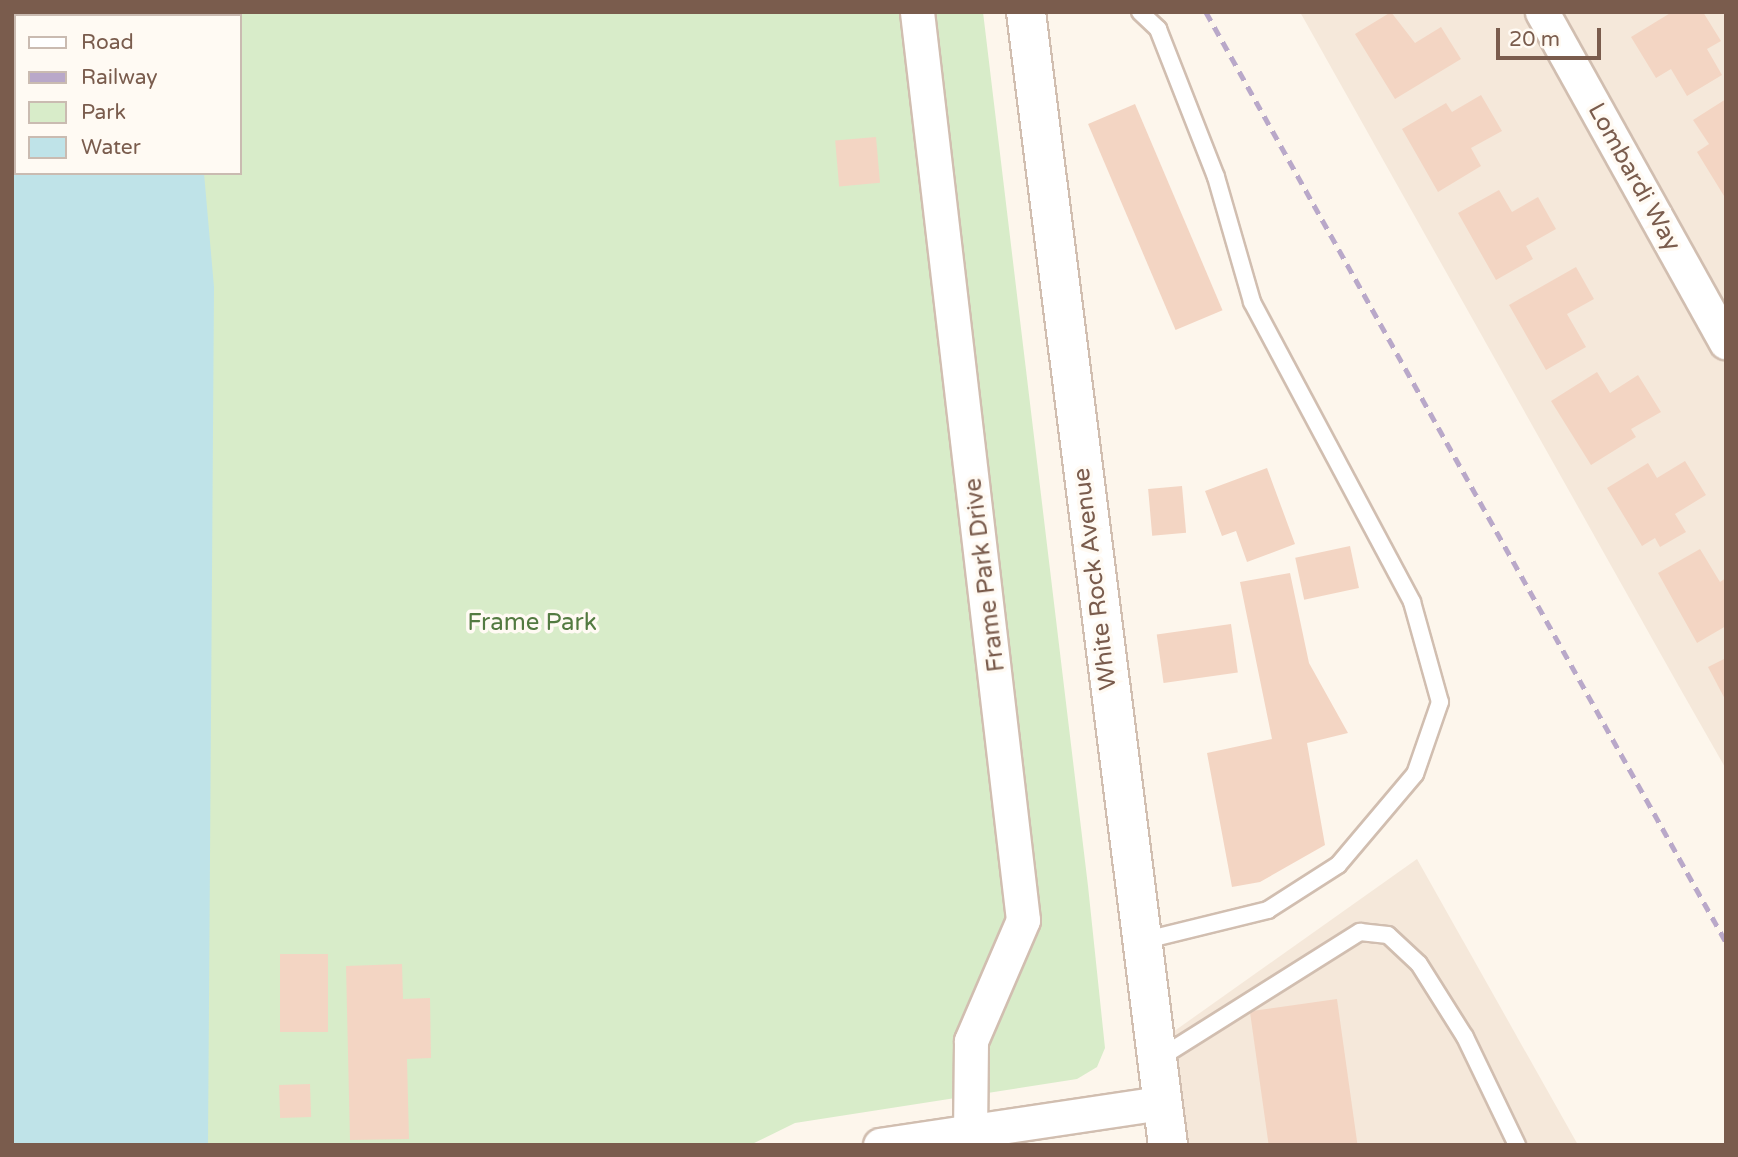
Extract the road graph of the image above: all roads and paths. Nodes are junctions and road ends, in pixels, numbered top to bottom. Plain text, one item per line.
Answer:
1 (917, 12) edge
2 (1026, 12) edge
3 (1140, 12) edge
4 (1542, 12) edge
5 (1726, 342) edge
6 (1141, 942) junction
7 (1156, 1060) junction
8 (1162, 1103) junction
9 (970, 1130) junction
10 (880, 1145) edge
11 (1168, 1145) edge
12 (1517, 1145) edge

1 - 9 street, Frame Park Drive
2 - 6 street, White Rock Avenue
3 - 6 lane
4 - 5 street, Lombardi Way
6 - 7 street, White Rock Avenue
7 - 8 street, White Rock Avenue
7 - 12 lane
8 - 9 street
8 - 11 street, White Rock Avenue
9 - 10 street

